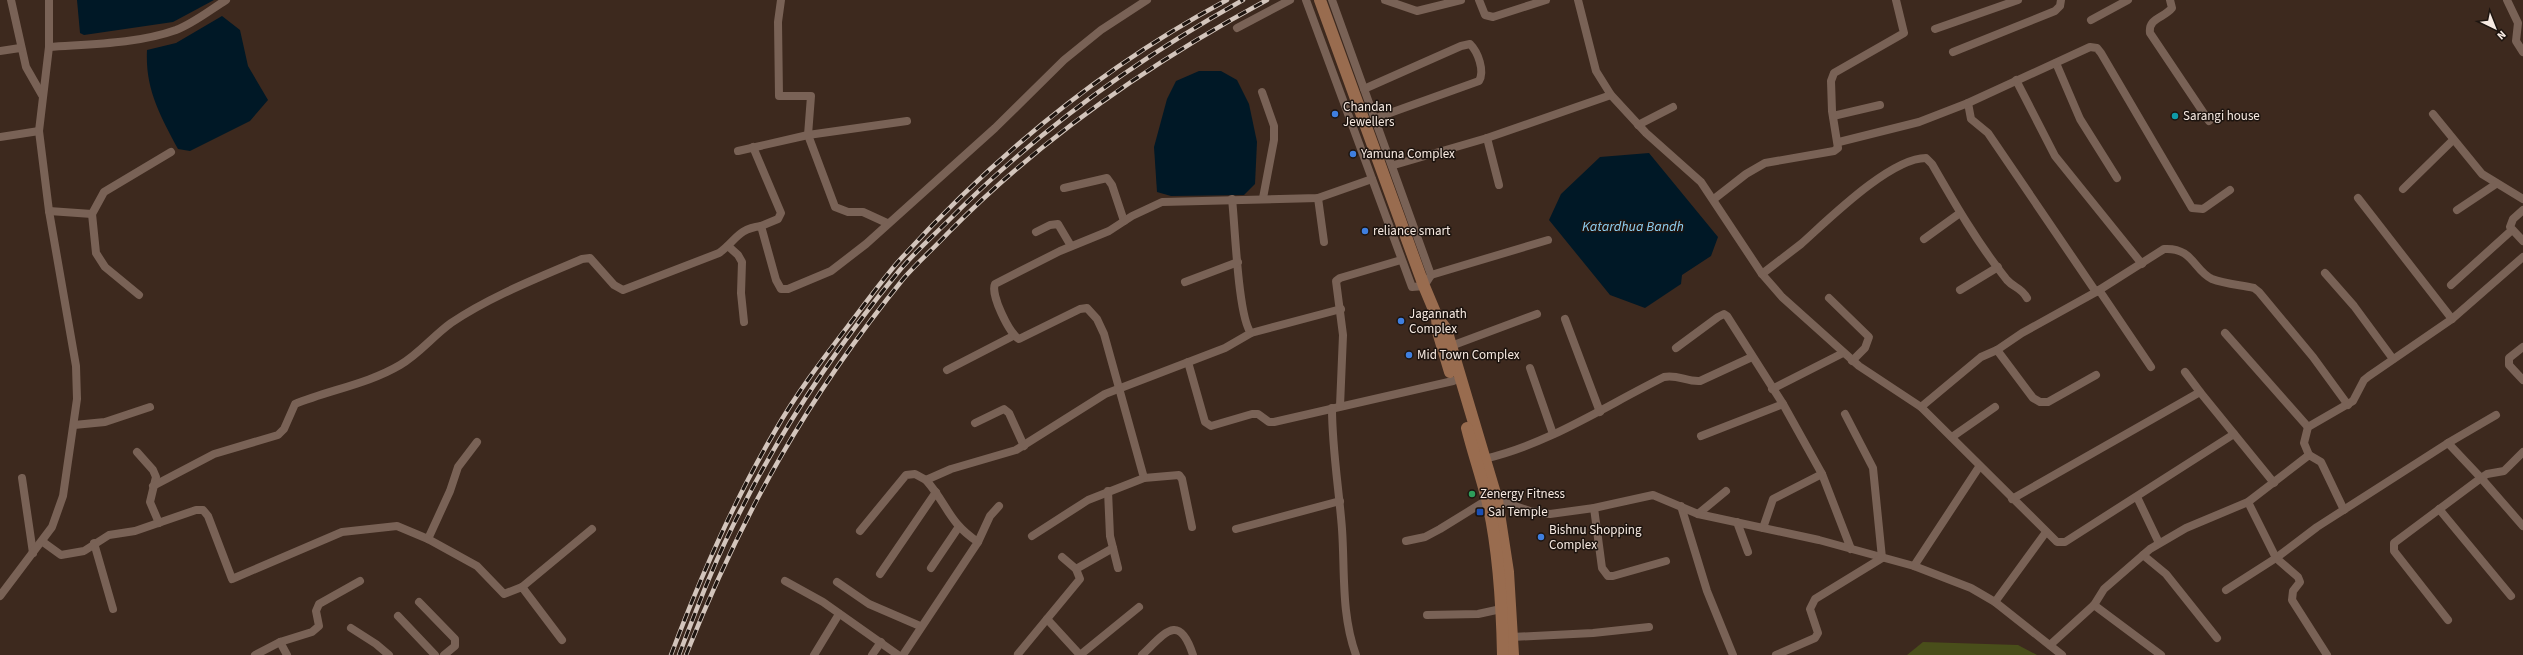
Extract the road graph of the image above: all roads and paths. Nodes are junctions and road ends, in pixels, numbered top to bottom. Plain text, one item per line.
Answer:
1 (11, 0) edge
2 (49, 0) edge
3 (226, 0) edge
4 (782, 0) edge
5 (1147, 0) edge
6 (1290, 0) edge
7 (1306, 0) edge
8 (1320, 0) edge
9 (1332, 0) edge
10 (1385, 0) edge
11 (1461, 0) edge
12 (1479, 0) edge
13 (1546, 0) edge
14 (1578, 0) edge
15 (1896, 0) edge
16 (2018, 0) edge
17 (2061, 0) edge
18 (2128, 0) edge
19 (2170, 0) edge
20 (2507, 0) edge
21 (2091, 20) dead end
22 (1237, 28) dead end
23 (1935, 29) dead end
24 (49, 47) junction
25 (20, 48) junction
26 (0, 52) edge
27 (1953, 52) dead end
28 (2523, 52) edge
29 (2056, 63) junction
30 (2016, 80) junction
31 (1364, 89) junction
32 (1262, 92) dead end
33 (42, 95) junction
34 (1612, 95) junction
35 (1968, 103) junction
36 (1880, 105) dead end
37 (1673, 107) dead end
38 (2433, 114) dead end
39 (1833, 116) junction
40 (1376, 118) junction
41 (907, 121) dead end
42 (2209, 121) dead end
43 (1638, 125) junction
44 (39, 131) junction
45 (808, 135) junction
46 (0, 137) edge
47 (1487, 138) junction
48 (2453, 140) junction
49 (1839, 142) junction
50 (753, 147) junction
51 (738, 151) dead end
52 (171, 152) dead end
53 (1394, 165) junction
54 (2117, 178) dead end
55 (1372, 179) junction
56 (2496, 184) junction
57 (1498, 185) dead end
58 (1064, 188) dead end
59 (2402, 189) dead end
60 (2230, 190) dead end
61 (1263, 198) junction
62 (1318, 198) junction
63 (2358, 198) dead end
64 (1232, 199) junction
65 (1714, 199) junction
66 (2523, 199) edge
67 (2457, 210) dead end
68 (2523, 210) edge
69 (49, 211) junction
70 (1960, 213) junction
71 (92, 214) junction
72 (1124, 221) junction
73 (887, 224) junction
74 (761, 226) junction
75 (2512, 230) junction
76 (1036, 232) dead end
77 (1548, 240) dead end
78 (1924, 240) dead end
79 (2523, 241) edge
80 (1324, 242) dead end
81 (728, 246) junction
82 (1071, 246) junction
83 (2523, 257) edge
84 (1401, 260) junction
85 (1238, 262) junction
86 (2142, 264) junction
87 (1998, 267) junction
88 (2325, 272) dead end
89 (1762, 274) junction
90 (1431, 275) junction
91 (1185, 282) dead end
92 (2451, 285) dead end
93 (1424, 286) junction
94 (1960, 290) dead end
95 (2098, 291) junction
96 (139, 295) dead end
97 (1829, 298) dead end
98 (2027, 298) dead end
99 (1341, 309) junction
100 (1537, 314) dead end
101 (1437, 317) junction
102 (1566, 319) dead end
103 (2452, 319) junction
104 (744, 322) dead end
105 (1252, 333) junction
106 (2225, 333) dead end
107 (1013, 336) junction
108 (1451, 346) junction
109 (2523, 347) edge
110 (1676, 348) dead end
111 (1997, 350) junction
112 (1843, 353) junction
113 (1752, 357) junction
114 (2393, 359) junction
115 (1852, 361) junction
116 (1188, 362) junction
117 (2151, 367) dead end
118 (1530, 368) dead end
119 (947, 370) dead end
120 (2185, 372) dead end
121 (2096, 375) dead end
122 (2523, 380) edge
123 (1453, 381) junction
124 (1117, 388) junction
125 (1772, 389) junction
126 (2200, 392) junction
127 (1782, 404) junction
128 (2348, 405) junction
129 (1340, 406) junction
130 (150, 407) dead end
131 (1921, 407) junction
132 (1995, 407) dead end
133 (1332, 408) junction
134 (1600, 412) junction
135 (1845, 414) dead end
136 (2496, 415) dead end
137 (975, 423) dead end
138 (74, 425) junction
139 (2308, 427) junction
140 (1552, 434) junction
141 (2234, 434) junction
142 (1701, 436) dead end
143 (1952, 437) junction
144 (477, 442) dead end
145 (2448, 443) junction
146 (1024, 446) junction
147 (137, 452) dead end
148 (2523, 452) edge
149 (2309, 455) junction
150 (1484, 459) junction
151 (1979, 467) junction
152 (1822, 474) junction
153 (22, 478) dead end
154 (1144, 478) junction
155 (2481, 478) junction
156 (926, 480) junction
157 (2274, 483) junction
158 (153, 486) junction
159 (1108, 491) junction
160 (1726, 491) dead end
161 (936, 492) junction
162 (2137, 497) junction
163 (2012, 499) junction
164 (1492, 500) junction
165 (1340, 501) junction
166 (2248, 502) junction
167 (999, 506) dead end
168 (1681, 506) junction
169 (1594, 508) junction
170 (2439, 509) junction
171 (2344, 510) junction
172 (1698, 514) junction
173 (1737, 522) junction
174 (159, 523) junction
175 (2523, 526) edge
176 (1192, 527) dead end
177 (958, 528) junction
178 (1763, 528) junction
179 (592, 529) dead end
180 (1236, 529) dead end
181 (860, 531) dead end
182 (2046, 532) junction
183 (1032, 536) dead end
184 (428, 539) junction
185 (1406, 541) dead end
186 (43, 542) junction
187 (978, 542) junction
188 (94, 543) junction
189 (2159, 543) junction
190 (1113, 548) junction
191 (1851, 549) junction
192 (1748, 552) dead end
193 (33, 553) junction
194 (2143, 555) junction
195 (1062, 557) dead end
196 (1882, 558) junction
197 (2276, 558) junction
198 (1666, 560) dead end
199 (1914, 566) junction
200 (930, 568) dead end
201 (1118, 568) dead end
202 (1076, 569) junction
203 (880, 574) dead end
204 (785, 580) dead end
205 (360, 582) dead end
206 (837, 582) dead end
207 (522, 588) junction
208 (2226, 590) dead end
209 (0, 596) edge
210 (2511, 596) dead end
211 (419, 602) dead end
212 (1995, 602) junction
213 (2094, 605) junction
214 (1139, 606) dead end
215 (113, 609) dead end
216 (1501, 609) junction
217 (839, 614) junction
218 (1427, 615) dead end
219 (398, 616) dead end
220 (1046, 619) junction
221 (2448, 620) dead end
222 (920, 626) junction
223 (1649, 627) dead end
224 (352, 628) dead end
225 (1512, 637) junction
226 (2217, 638) dead end
227 (562, 640) dead end
228 (280, 642) junction
229 (881, 642) junction
230 (2050, 645) junction
231 (1018, 654) edge
232 (255, 655) edge
233 (287, 655) edge
234 (389, 655) edge
235 (435, 655) edge
236 (444, 655) edge
237 (814, 655) edge
238 (872, 655) edge
239 (898, 655) edge
240 (903, 655) edge
241 (1080, 655) edge
242 (1142, 655) edge
243 (1193, 655) edge
244 (1356, 655) edge
245 (1503, 655) edge
246 (1513, 655) edge
247 (1733, 655) edge
248 (1776, 655) edge
249 (2062, 655) edge
250 (2161, 655) edge
251 (2327, 655) edge

1 - 25 street
2 - 24 street
3 - 24 street
4 - 45 street
5 - 73 street
6 - 22 street
7 - 55 street
8 - 93 main road
9 - 31 street
10 - 11 street
12 - 13 street
14 - 34 street
15 - 39 street
16 - 23 street
17 - 27 street
18 - 21 street
19 - 42 street
20 - 28 street
24 - 33 street
25 - 26 street
25 - 33 street
29 - 30 street
29 - 54 street
29 - 60 street
30 - 35 street
30 - 86 street
31 - 40 street
31 - 40 street
32 - 61 street
33 - 44 street
34 - 43 street
34 - 47 street
35 - 49 street
35 - 95 street
36 - 39 street
37 - 43 street
38 - 48 street
39 - 49 street
40 - 53 street
41 - 45 street
43 - 65 street
44 - 46 street
44 - 69 street
45 - 50 street
45 - 73 street
47 - 53 street
47 - 57 street
48 - 56 street
48 - 59 street
49 - 65 street
50 - 51 street
50 - 74 street
52 - 71 street
53 - 90 street
55 - 62 street
55 - 84 street
56 - 66 street
56 - 67 street
58 - 72 street
61 - 62 street
61 - 64 street
62 - 80 street
63 - 103 street
64 - 72 street
64 - 85 street
65 - 89 street
68 - 75 street
69 - 71 street
69 - 138 street
70 - 78 street
70 - 87 street
70 - 89 street
71 - 96 street
72 - 82 street
73 - 74 street
74 - 81 street
75 - 79 street
75 - 92 street
76 - 82 street
77 - 90 street
81 - 104 street
81 - 158 street
82 - 107 street
83 - 103 street
84 - 93 street
84 - 99 street
85 - 91 street
85 - 105 street
86 - 95 street
86 - 128 street
87 - 94 street
87 - 98 street
88 - 114 street
89 - 112 street
90 - 93 street
93 - 101 main road
95 - 111 street
95 - 117 street
97 - 115 street
99 - 105 street
99 - 129 street
100 - 108 street
101 - 108 main road
101 - 123 main road
102 - 134 street
103 - 114 street
105 - 116 street
106 - 139 street
107 - 119 street
107 - 124 street
108 - 150 main road
109 - 122 street
110 - 113 street
111 - 121 street
111 - 131 street
112 - 115 street
112 - 125 street
113 - 125 street
113 - 134 street
114 - 128 street
115 - 131 street
116 - 124 street
116 - 133 street
118 - 140 street
120 - 126 street
123 - 129 street
123 - 164 main road
124 - 146 street
124 - 154 street
125 - 127 street
126 - 141 street
126 - 163 street
127 - 142 street
127 - 152 street
128 - 139 street
129 - 133 street
130 - 138 street
131 - 143 street
132 - 143 street
133 - 165 street
134 - 140 street
135 - 196 street
136 - 145 street
137 - 146 street
138 - 186 street
139 - 149 street
140 - 150 street
141 - 157 street
141 - 162 street
143 - 151 street
144 - 184 street
145 - 155 street
145 - 171 street
146 - 156 street
147 - 158 street
148 - 155 street
149 - 157 street
149 - 171 street
150 - 164 main road
151 - 163 street
151 - 199 street
152 - 178 street
152 - 191 street
153 - 193 street
154 - 159 street
154 - 176 street
155 - 170 street
155 - 175 street
156 - 161 street
156 - 181 street
157 - 166 street
158 - 174 street
159 - 183 street
159 - 190 street
160 - 172 street
161 - 177 street
161 - 203 street
162 - 182 street
162 - 189 street
163 - 182 street
164 - 169 street
164 - 185 street
164 - 216 main road
164 - 225 main road
165 - 180 street
165 - 244 street
166 - 189 street
166 - 197 street
167 - 187 street
168 - 169 street
168 - 172 street
168 - 247 street
169 - 198 street
170 - 210 street
170 - 221 street
171 - 197 street
172 - 173 street
173 - 178 street
173 - 192 street
174 - 184 street
174 - 188 street
177 - 187 street
177 - 200 street
178 - 191 street
179 - 207 street
182 - 212 street
184 - 207 street
186 - 188 street
186 - 193 street
187 - 222 street
188 - 215 street
189 - 194 street
190 - 201 street
190 - 202 street
191 - 196 street
193 - 209 street
194 - 213 street
194 - 226 street
195 - 202 street
196 - 199 street
196 - 248 street
197 - 208 street
197 - 251 street
199 - 212 street
202 - 220 street
204 - 217 street
205 - 228 street
206 - 222 street
207 - 227 street
211 - 236 street
212 - 230 street
213 - 230 street
213 - 250 street
214 - 241 street
216 - 218 street
216 - 245 main road
217 - 229 street
217 - 237 street
219 - 235 street
220 - 231 street
220 - 241 street
222 - 240 street
223 - 225 street
224 - 234 street
225 - 246 main road
228 - 232 street
228 - 233 street
229 - 238 street
229 - 239 street
230 - 249 street
242 - 243 street

